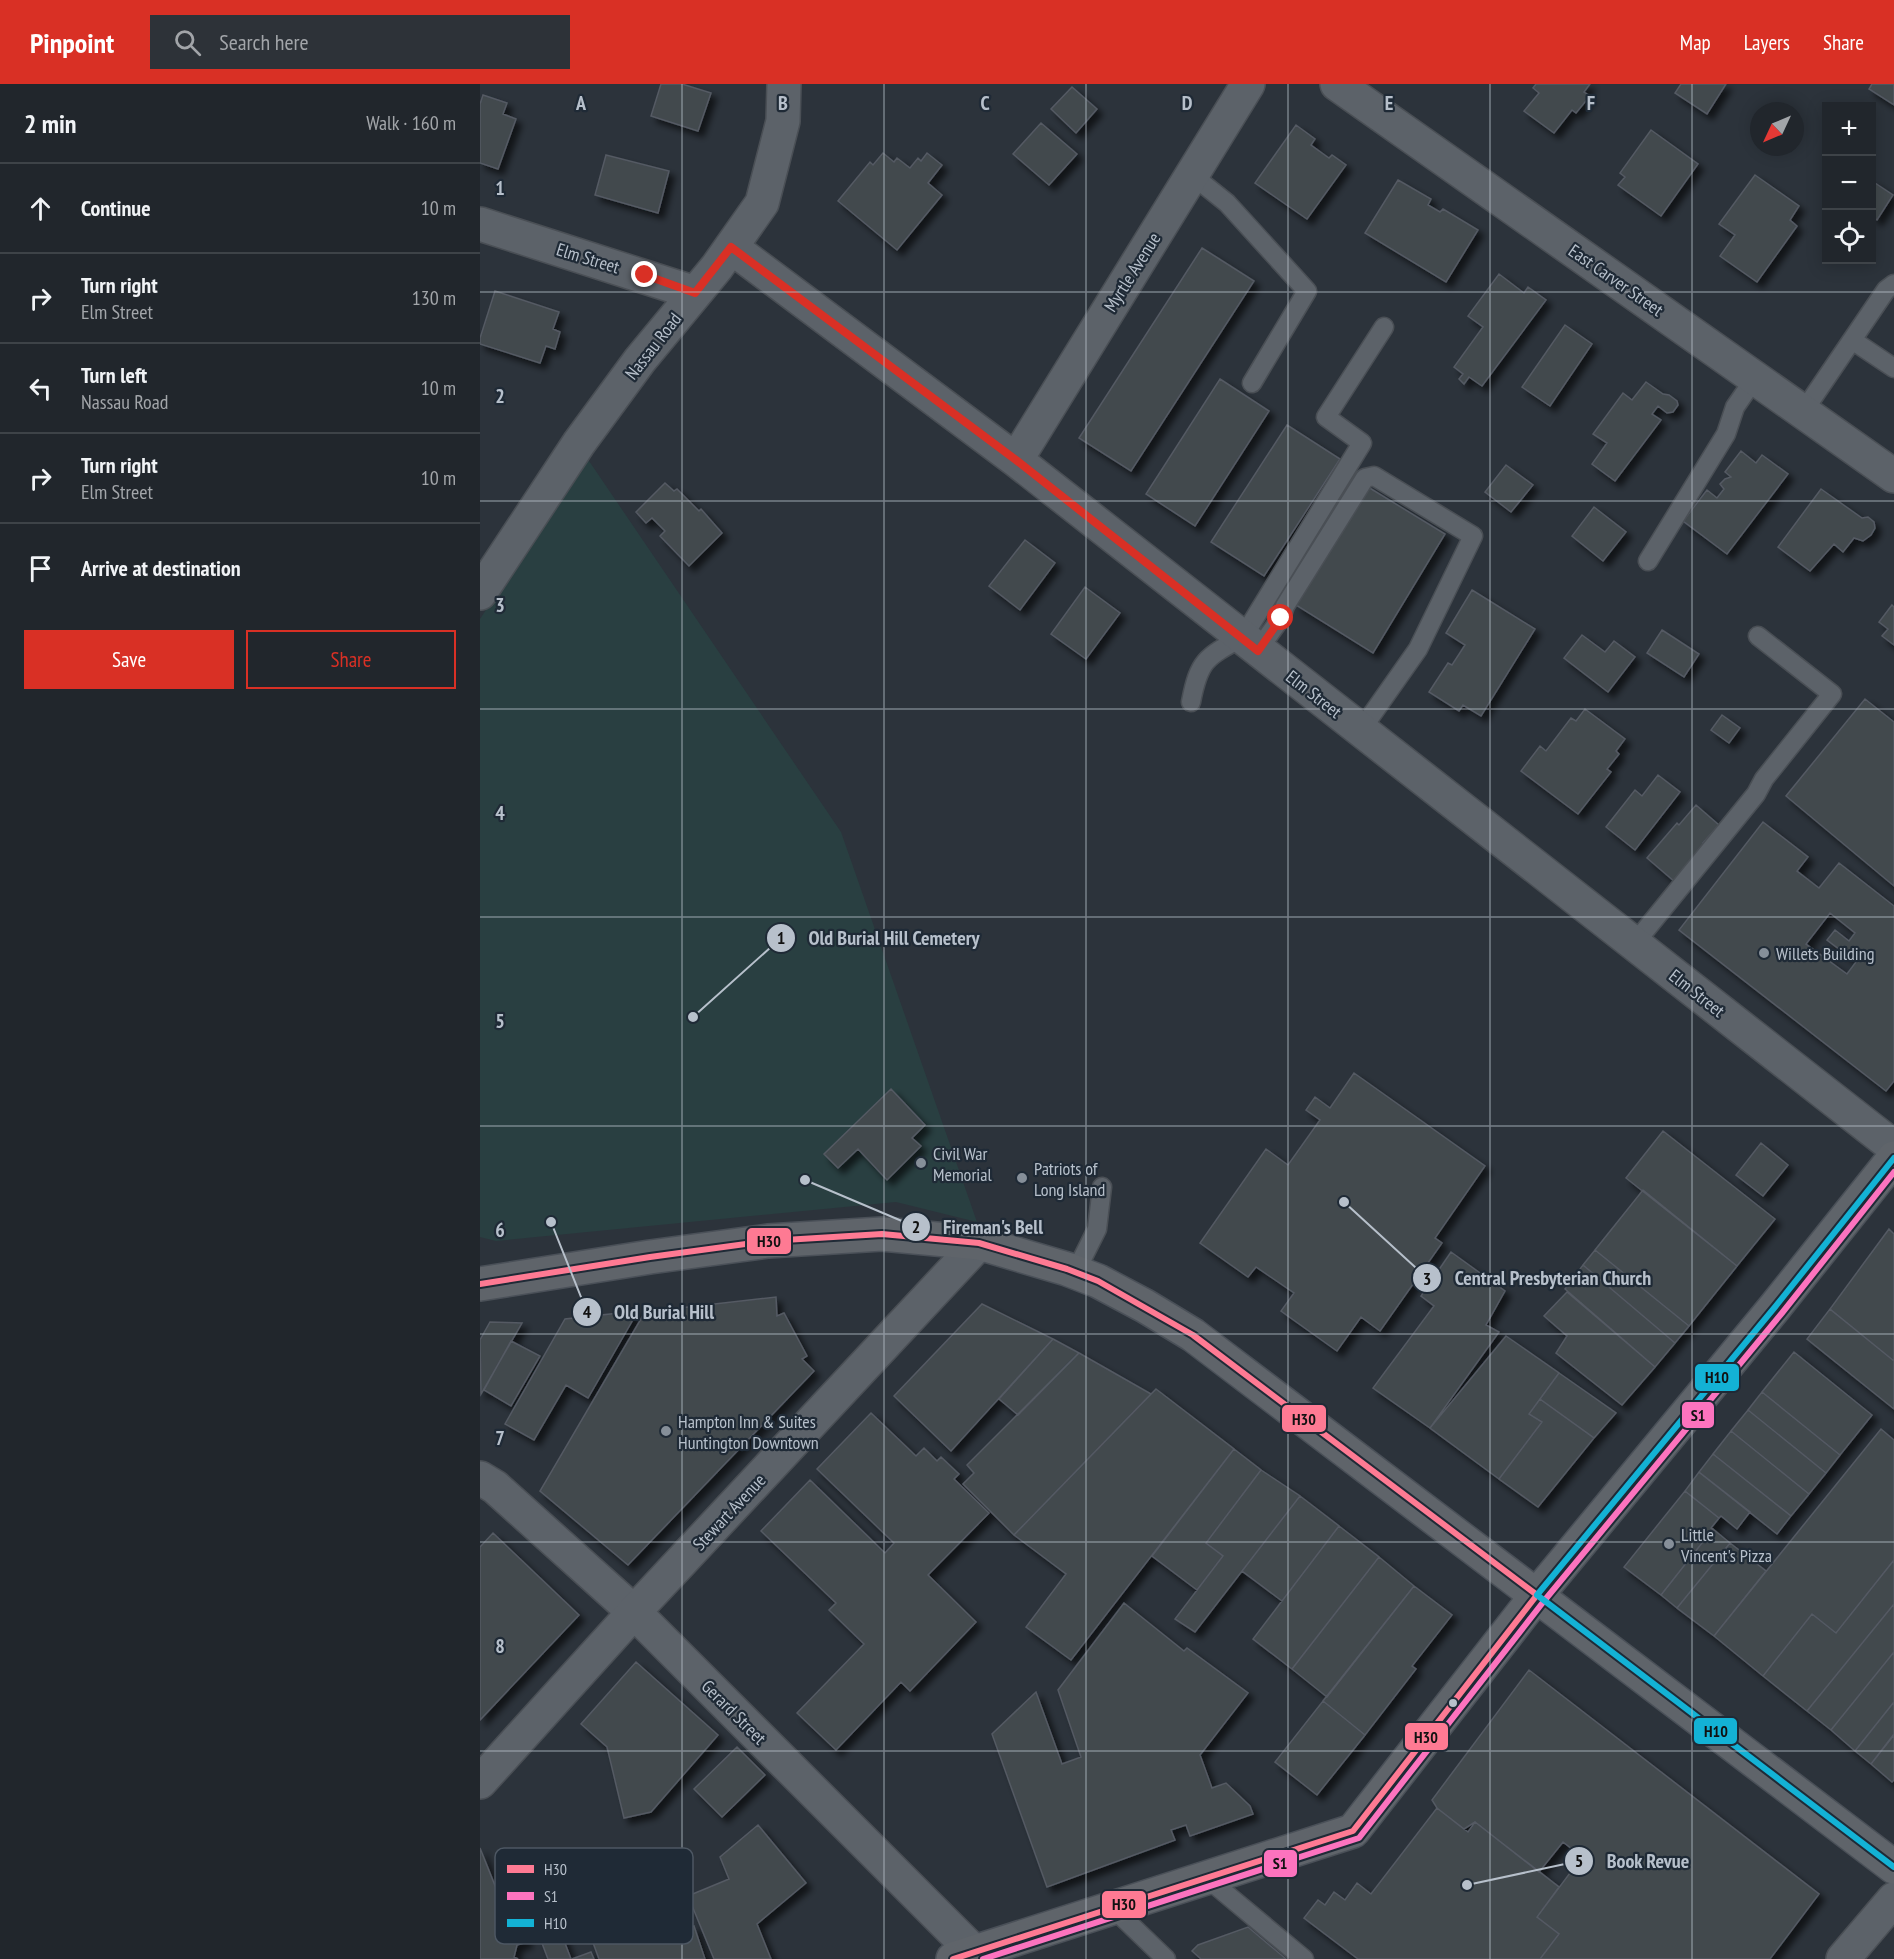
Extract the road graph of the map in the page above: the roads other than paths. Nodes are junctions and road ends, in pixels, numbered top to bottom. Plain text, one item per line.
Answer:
1 (784, 84) edge
2 (1248, 84) edge
3 (1337, 84) edge
4 (1192, 175) junction
5 (480, 224) edge
6 (731, 247) junction
7 (1894, 284) edge
8 (695, 293) junction
9 (1384, 327) dead end
10 (1852, 340) junction
11 (1894, 368) edge
12 (1755, 378) junction
13 (1252, 383) dead end
14 (1803, 412) junction
15 (1016, 460) junction
16 (1894, 476) edge
17 (1648, 561) dead end
18 (480, 593) edge
19 (1758, 636) dead end
20 (1250, 644) junction
21 (1191, 702) dead end
22 (1361, 730) junction
23 (1634, 944) junction
24 (1894, 1147) edge
25 (1894, 1158) edge
26 (1102, 1187) dead end
27 (980, 1243) junction
28 (1075, 1273) junction
29 (480, 1284) edge
30 (480, 1478) edge
31 (1537, 1595) junction
32 (634, 1612) junction
33 (480, 1782) edge
34 (1894, 1867) edge
35 (1207, 1878) junction
36 (1894, 1899) edge
37 (1113, 1908) junction
38 (968, 1957) edge
39 (1166, 1959) edge
40 (1304, 1959) edge
41 (1843, 1959) edge

1 - 6 street, Nassau Road
2 - 4 street, Myrtle Avenue
3 - 12 street, East Carver Street
4 - 13 lane
4 - 15 street, Myrtle Avenue
5 - 8 street, Elm Street
6 - 8 street, Nassau Road
6 - 15 street, Elm Street
7 - 10 lane
8 - 18 street, Nassau Road
9 - 20 lane
10 - 11 lane
10 - 14 lane
12 - 14 street, East Carver Street
12 - 17 lane
14 - 16 street, East Carver Street
15 - 20 street, Elm Street
19 - 23 lane
20 - 21 lane
20 - 22 street, Elm Street
20 - 22 lane
22 - 23 street, Elm Street
23 - 24 street, Elm Street
25 - 31 main road
26 - 28 lane
27 - 28 main road
27 - 29 main road
27 - 32 street, Stewart Avenue
28 - 31 main road
30 - 32 street, Gerard Street
31 - 34 main road
31 - 35 main road
32 - 33 street, Stewart Avenue
32 - 38 street, Gerard Street
35 - 37 main road
35 - 40 lane
36 - 41 street
37 - 38 main road
37 - 39 lane

